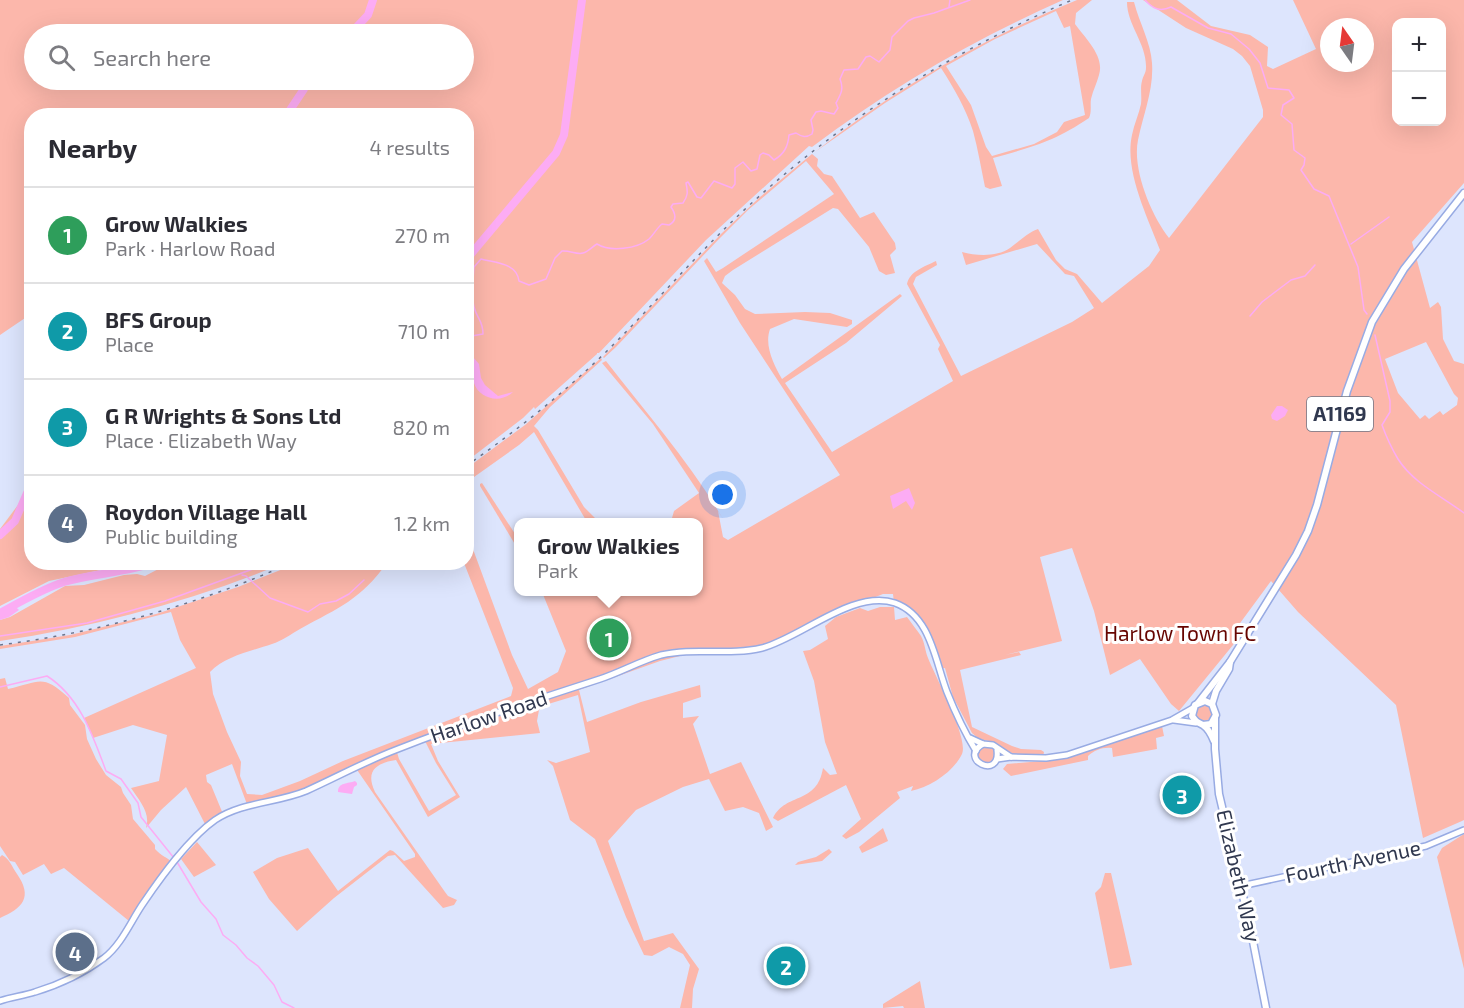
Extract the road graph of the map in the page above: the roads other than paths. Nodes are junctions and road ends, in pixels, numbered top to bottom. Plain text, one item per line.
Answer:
1 (1464, 193) edge
2 (1230, 662) junction
3 (1212, 704) junction
4 (1196, 706) junction
5 (1215, 718) junction
6 (1172, 720) junction
7 (1200, 724) junction
8 (970, 738) junction
9 (1215, 743) junction
10 (983, 744) junction
11 (997, 750) junction
12 (976, 751) junction
13 (1011, 757) junction
14 (997, 759) junction
15 (1464, 830) edge
16 (1241, 886) junction
17 (0, 1001) edge
18 (1266, 1008) edge

1 - 2 main road, A1169
2 - 3 main road, A1169
2 - 4 main road, A1169
3 - 4 main road
3 - 5 main road
4 - 6 street
4 - 7 main road
5 - 7 main road
5 - 9 main road, Elizabeth Way
6 - 7 street
6 - 13 street
7 - 9 main road, Elizabeth Way
8 - 10 street
8 - 12 street, Harlow Road
8 - 17 street, Harlow Road
9 - 16 main road, Elizabeth Way
10 - 11 street
10 - 12 street
11 - 13 street
11 - 14 street
12 - 14 street
13 - 14 street
15 - 16 street, Fourth Avenue
16 - 18 main road, Elizabeth Way

